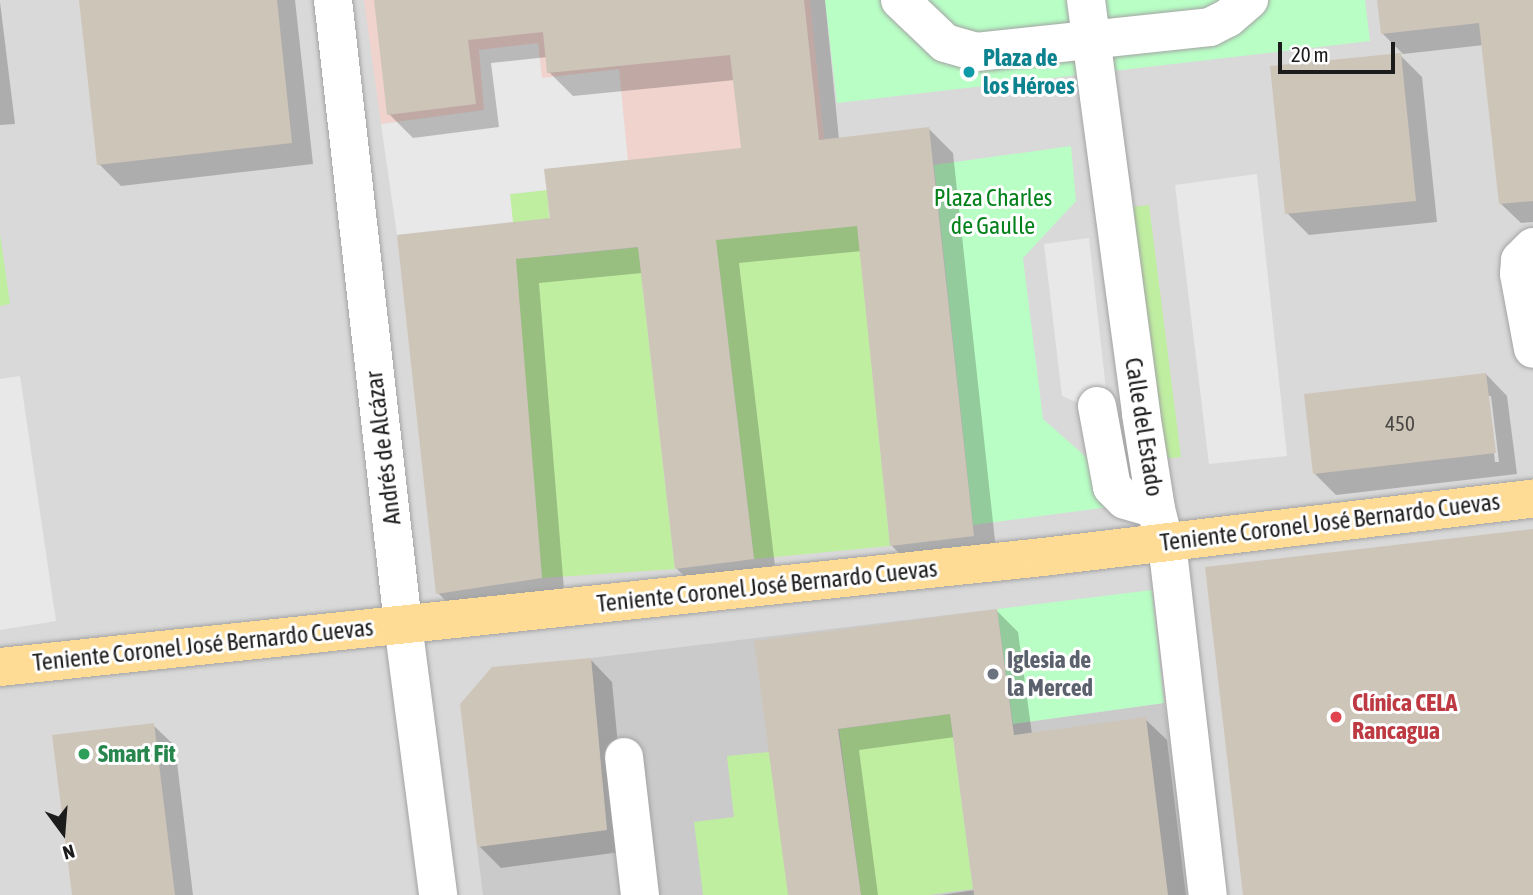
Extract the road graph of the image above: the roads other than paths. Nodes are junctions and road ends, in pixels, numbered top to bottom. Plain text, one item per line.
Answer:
1 (333, 0) edge
2 (900, 0) edge
3 (1086, 0) edge
4 (1250, 0) edge
5 (1092, 41) junction
6 (1533, 247) edge
7 (1533, 349) edge
8 (1097, 406) dead end
9 (1533, 499) edge
10 (1161, 525) junction
11 (403, 624) junction
12 (0, 667) edge
13 (624, 757) dead end
14 (438, 895) edge
15 (640, 895) edge
16 (1208, 895) edge

1 - 11 street, Andrés de Alcázar
2 - 5 street
3 - 5 street, Calle del Estado
4 - 5 street
5 - 10 street, Calle del Estado
6 - 7 street
8 - 10 street
9 - 10 main road, Teniente Coronel José Bernardo Cuevas
10 - 11 main road, Teniente Coronel José Bernardo Cuevas
10 - 16 street, Calle del Estado
11 - 12 main road, Teniente Coronel José Bernardo Cuevas
11 - 14 street, Andrés de Alcázar
13 - 15 street

